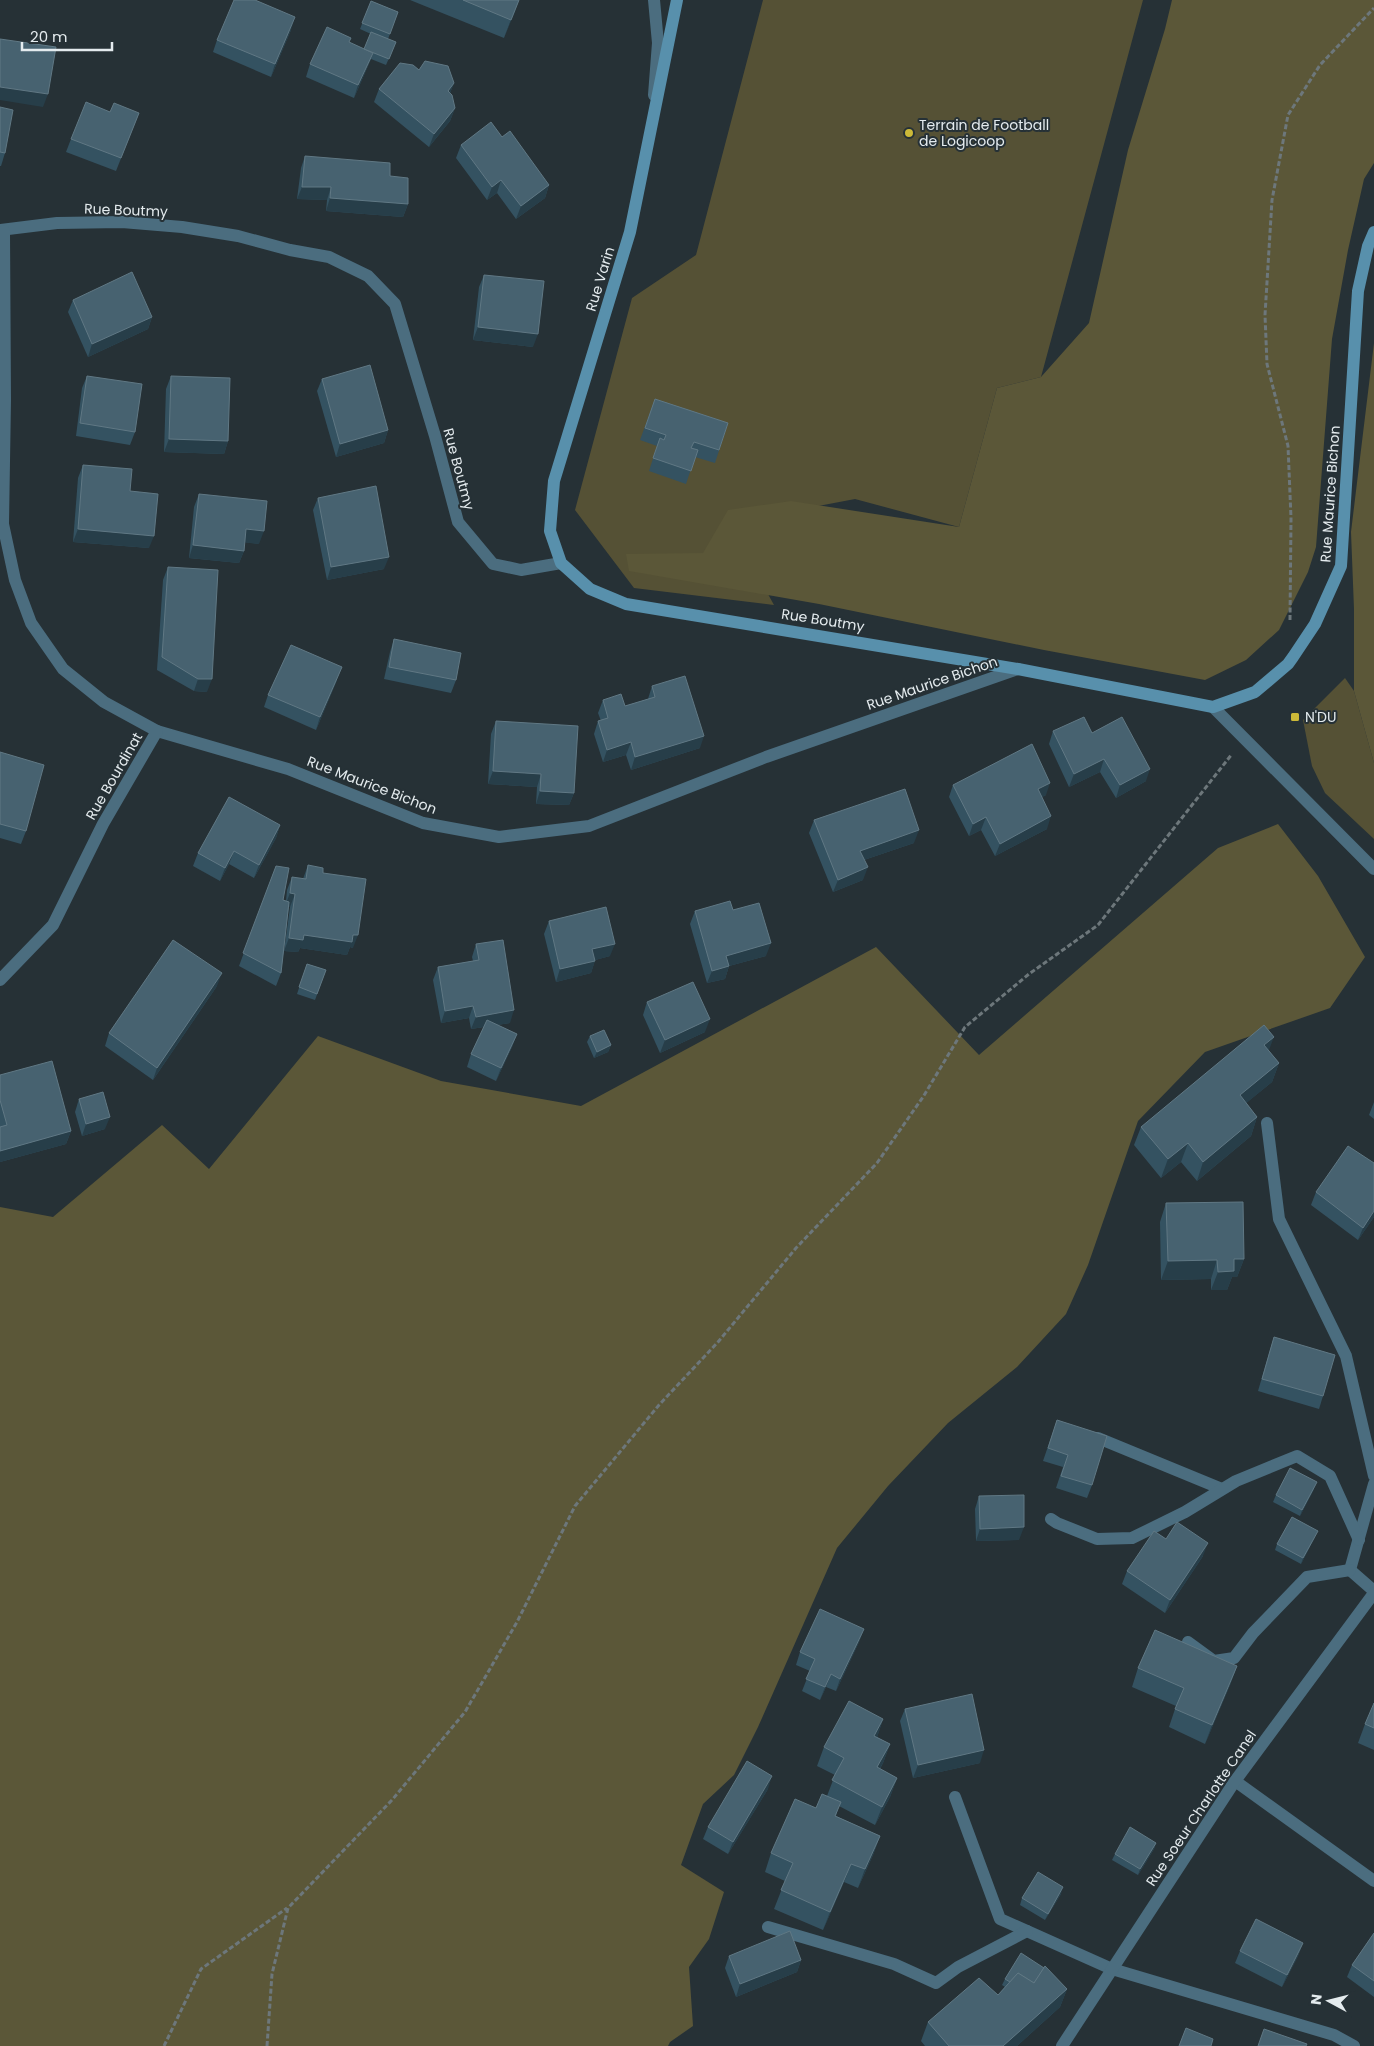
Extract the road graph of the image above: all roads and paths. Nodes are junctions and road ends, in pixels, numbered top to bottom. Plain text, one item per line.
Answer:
1 (654, 0) edge
2 (677, 0) edge
3 (1374, 8) edge
4 (651, 130) junction
5 (2, 230) edge
6 (1374, 232) edge
7 (561, 563) junction
8 (1293, 657) junction
9 (1018, 669) junction
10 (1213, 708) junction
11 (157, 732) junction
12 (1244, 739) junction
13 (1374, 869) edge
14 (0, 980) edge
15 (1267, 1124) dead end
16 (1098, 1438) edge
17 (1374, 1476) edge
18 (1374, 1484) edge
19 (1222, 1490) junction
20 (1051, 1519) dead end
21 (1359, 1540) junction
22 (1350, 1570) junction
23 (1374, 1592) edge
24 (1188, 1642) edge
25 (1235, 1781) junction
26 (955, 1797) dead end
27 (1374, 1881) edge
28 (288, 1908) junction
29 (768, 1927) dead end
30 (1026, 1931) junction
31 (1112, 1969) junction
32 (164, 2046) edge
33 (267, 2046) edge
34 (1062, 2046) edge
35 (1354, 2046) edge

1 - 4 street
2 - 4 street, Rue Varin
3 - 8 path
4 - 7 street, Rue Varin
5 - 7 street, Rue Boutmy
5 - 11 street, Rue Bourdinat
6 - 8 street, Rue Maurice Bichon
7 - 9 street, Rue Boutmy
8 - 10 street, Rue Maurice Bichon
9 - 10 street, Rue Maurice Bichon
9 - 11 street, Rue Maurice Bichon
10 - 12 street
11 - 14 street, Rue Bourdinat
12 - 13 street
12 - 28 path
15 - 17 street
16 - 19 street
18 - 21 street
19 - 20 street
19 - 21 street
21 - 22 street
22 - 23 street
22 - 24 street
23 - 25 street, Rue Soeur Charlotte Canel
25 - 27 street
25 - 31 street, Rue Soeur Charlotte Canel
26 - 30 street
28 - 32 path
28 - 33 path
29 - 30 street
30 - 31 street
31 - 34 street, Rue Soeur Charlotte Canel
31 - 35 street

